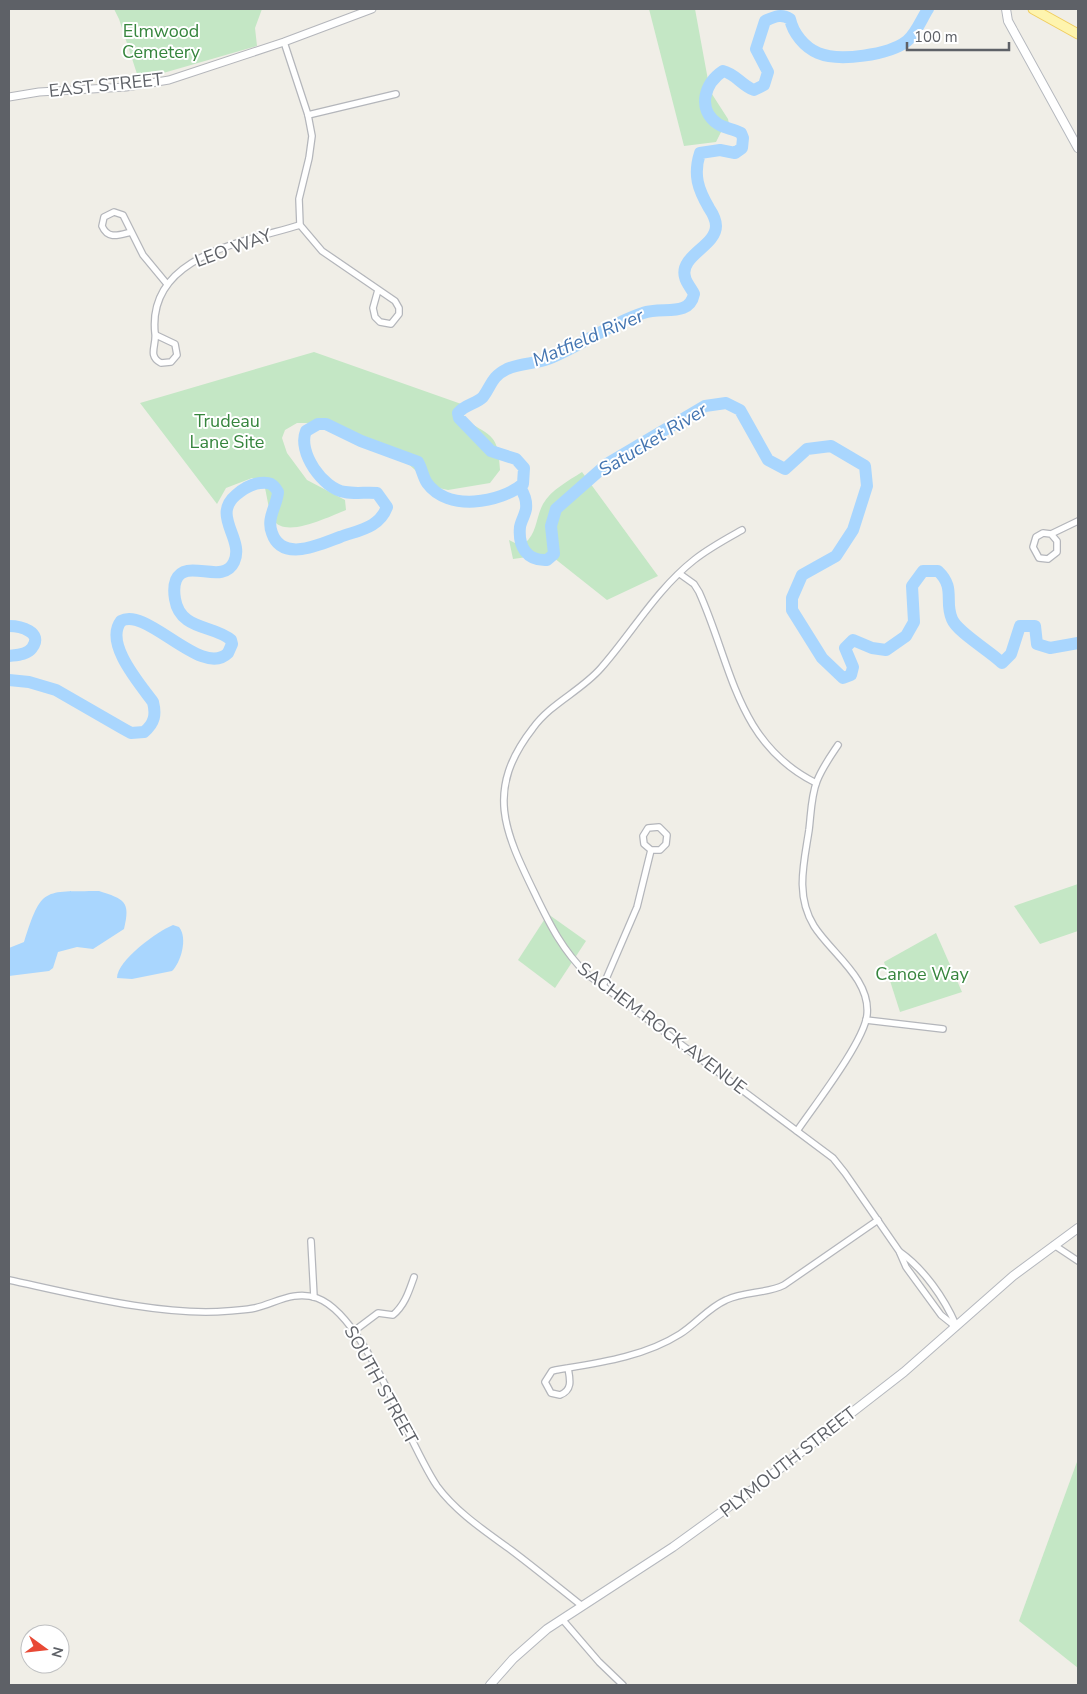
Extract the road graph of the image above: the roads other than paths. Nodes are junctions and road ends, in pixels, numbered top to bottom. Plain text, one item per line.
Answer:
1 (372, 9) edge
2 (1006, 9) edge
3 (1033, 9) edge
4 (1078, 34) edge
5 (284, 42) junction
6 (396, 94) dead end
7 (9, 97) edge
8 (308, 115) junction
9 (1078, 148) edge
10 (300, 225) junction
11 (132, 232) junction
12 (167, 284) junction
13 (378, 290) junction
14 (156, 335) junction
15 (1078, 521) edge
16 (742, 530) dead end
17 (1051, 534) junction
18 (680, 574) junction
19 (838, 745) dead end
20 (816, 783) junction
21 (651, 850) junction
22 (603, 986) junction
23 (866, 1020) junction
24 (943, 1029) dead end
25 (797, 1131) junction
26 (878, 1220) junction
27 (1078, 1228) edge
28 (311, 1241) dead end
29 (1054, 1246) junction
30 (898, 1251) junction
31 (1078, 1261) edge
32 (414, 1277) dead end
33 (9, 1280) edge
34 (314, 1297) junction
35 (956, 1326) junction
36 (354, 1331) junction
37 (568, 1368) junction
38 (582, 1606) junction
39 (562, 1619) junction
40 (494, 1684) edge
41 (623, 1685) edge

1 - 5 street, EAST STREET
2 - 9 main road
3 - 4 main road
5 - 7 street, EAST STREET
5 - 8 street
6 - 8 street
8 - 10 street
10 - 12 street, LEO WAY
10 - 13 street
11 - 11 street
11 - 12 street
12 - 14 street, LEO WAY
13 - 13 street
14 - 14 street, LEO WAY
15 - 17 street
16 - 18 street, SACHEM ROCK AVENUE
17 - 17 street
18 - 20 street
18 - 22 street, SACHEM ROCK AVENUE
19 - 20 street
20 - 23 street
21 - 21 street
21 - 22 street
22 - 25 street, SACHEM ROCK AVENUE
23 - 24 street
23 - 25 street
25 - 26 street, SACHEM ROCK AVENUE
26 - 30 street, SACHEM ROCK AVENUE
26 - 37 street
27 - 29 main road, PLYMOUTH STREET
28 - 34 street
29 - 31 street
29 - 35 main road, PLYMOUTH STREET
30 - 35 street, SACHEM ROCK AVENUE
30 - 35 street, SACHEM ROCK AVENUE
32 - 36 street
33 - 34 street
34 - 36 street, SOUTH STREET
35 - 38 main road, PLYMOUTH STREET
36 - 38 street, SOUTH STREET
37 - 37 street
38 - 39 main road, PLYMOUTH STREET
39 - 40 main road, PLYMOUTH STREET
39 - 41 street

